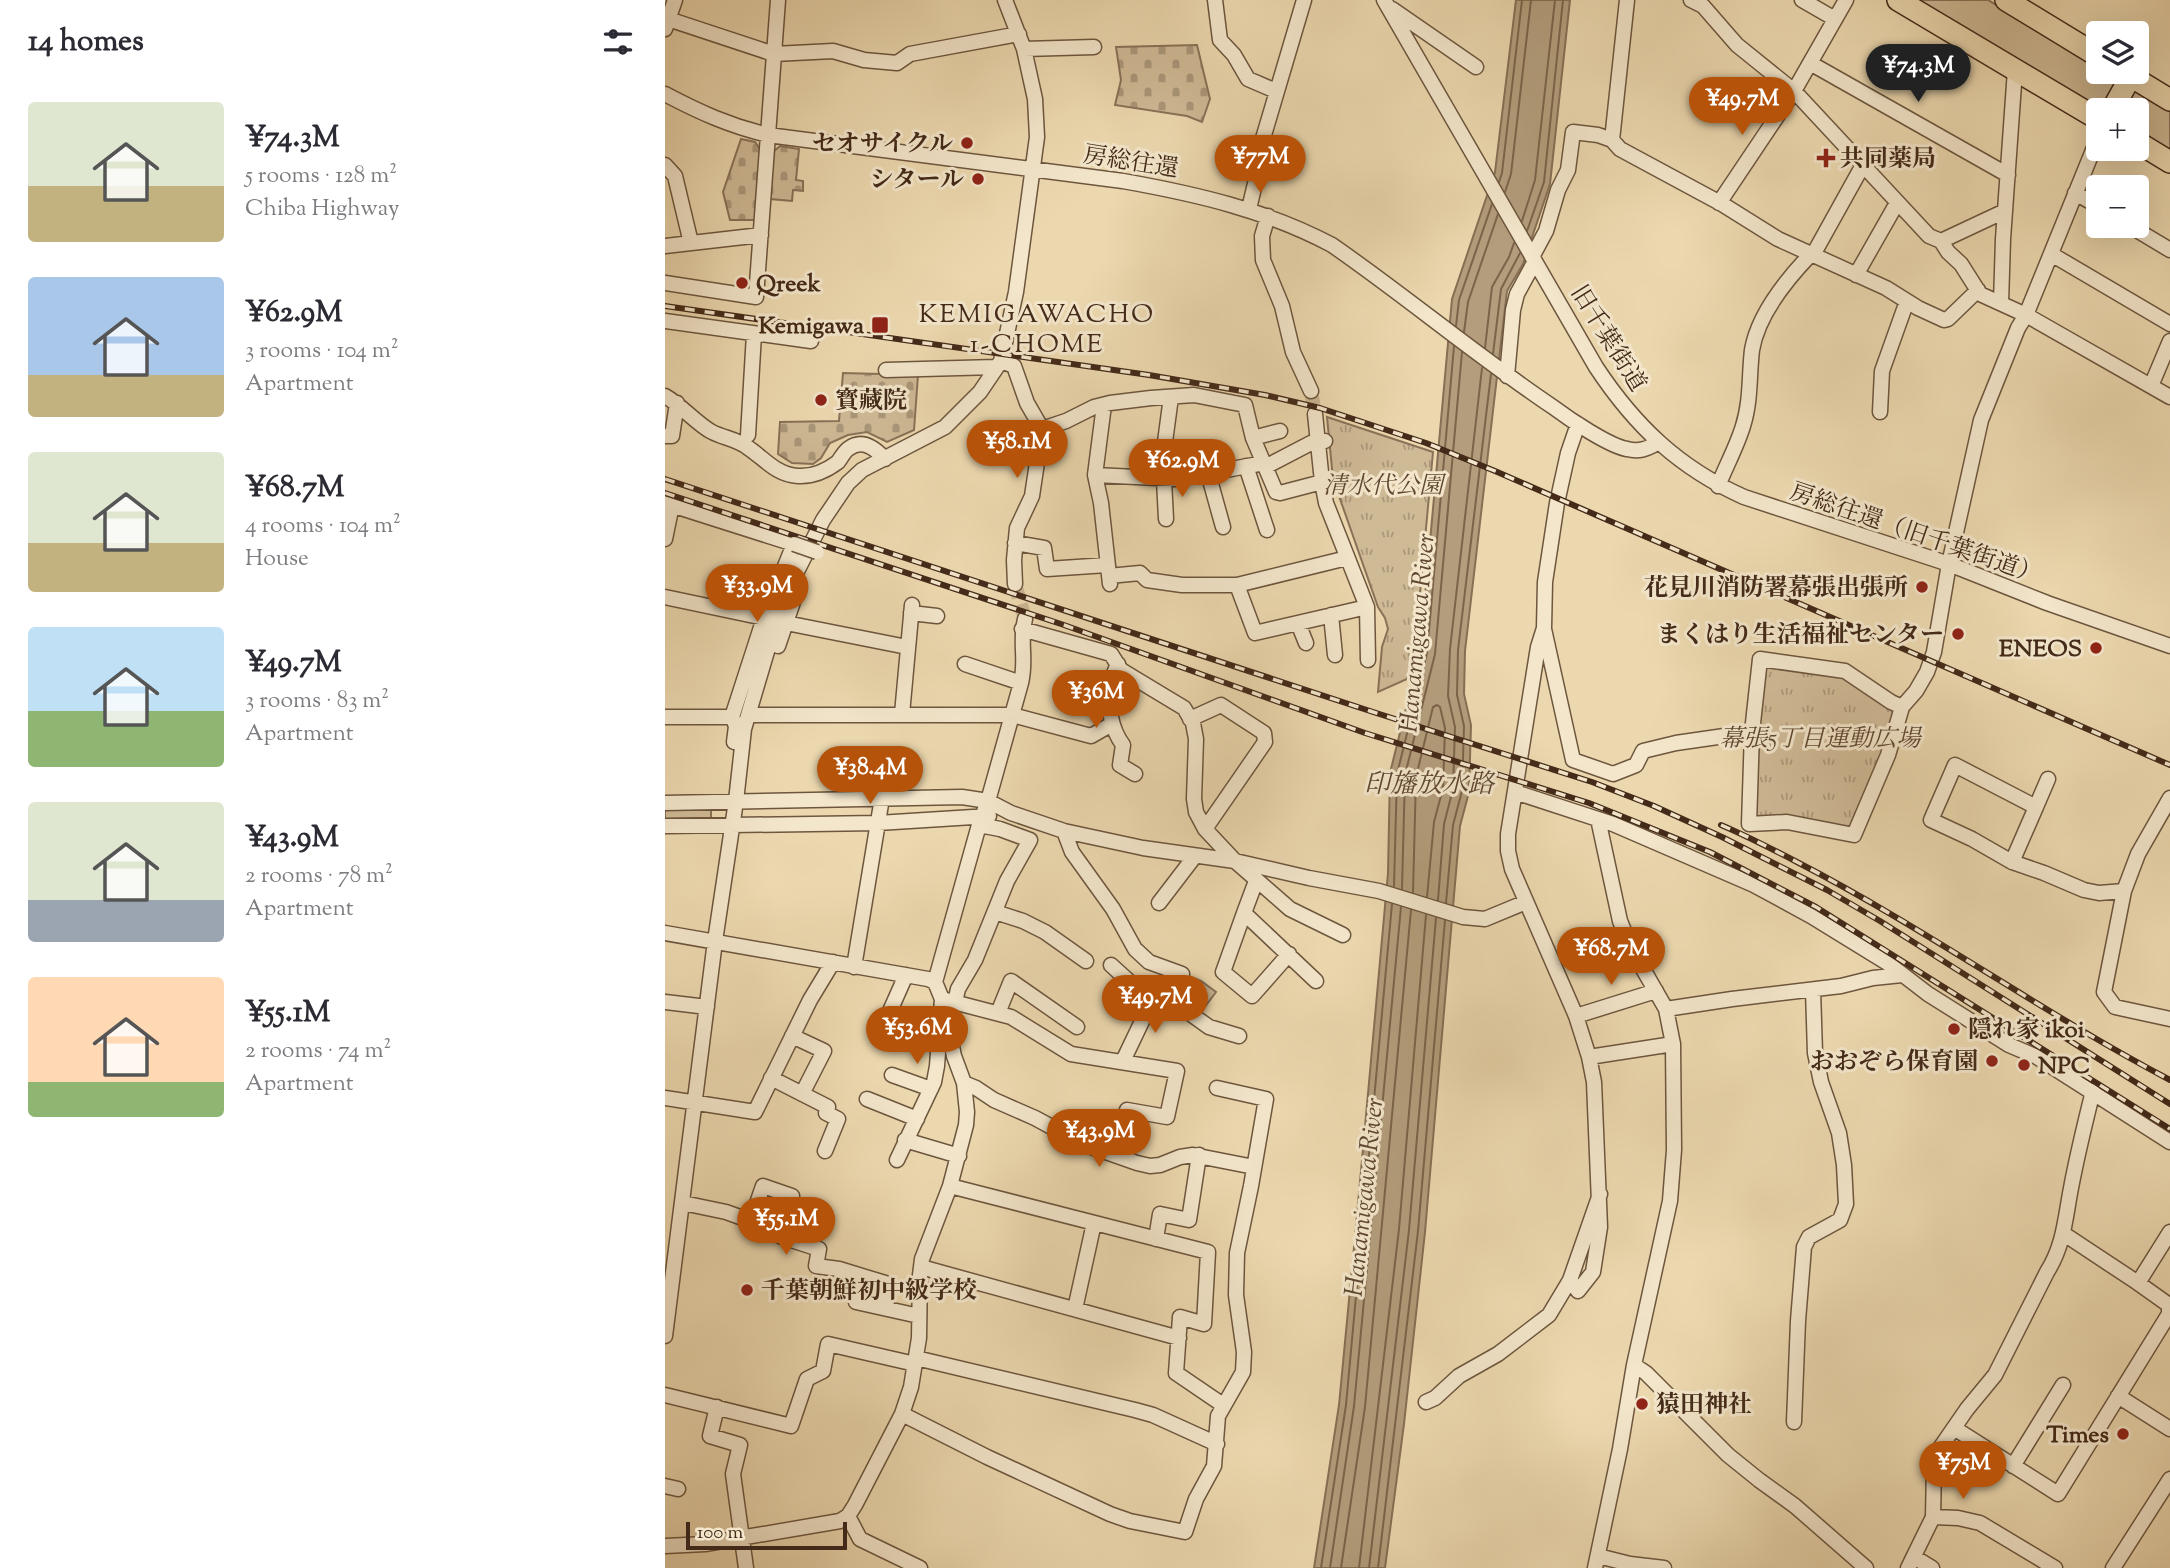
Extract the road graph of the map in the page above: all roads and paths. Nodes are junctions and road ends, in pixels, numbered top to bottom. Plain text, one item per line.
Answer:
1 (675, 0) edge
2 (778, 0) edge
3 (1005, 0) edge
4 (1215, 0) edge
5 (1304, 0) edge
6 (1627, 0) edge
7 (1802, 0) edge
8 (1846, 0) edge
9 (1898, 0) edge
10 (2006, 0) edge
11 (1700, 2) edge
12 (1386, 3) edge
13 (1835, 19) junction
14 (666, 22) edge
15 (1019, 34) junction
16 (1094, 47) dead end
17 (1024, 49) junction
18 (2086, 49) edge
19 (774, 54) junction
20 (1810, 63) junction
21 (1476, 67) dead end
22 (2015, 70) junction
23 (2144, 84) edge
24 (1276, 90) junction
25 (1794, 91) junction
26 (665, 94) edge
27 (2170, 100) edge
28 (2086, 112) edge
29 (768, 135) junction
30 (1612, 140) junction
31 (2149, 149) edge
32 (2088, 161) edge
33 (2170, 162) edge
34 (665, 165) edge
35 (1863, 165) junction
36 (1034, 170) junction
37 (2008, 175) junction
38 (2075, 193) junction
39 (2086, 199) edge
40 (1719, 203) junction
41 (1897, 203) junction
42 (1249, 209) junction
43 (2005, 211) junction
44 (1268, 216) junction
45 (761, 235) junction
46 (2149, 237) edge
47 (1941, 241) junction
48 (691, 243) junction
49 (665, 246) edge
50 (2170, 250) edge
51 (2051, 254) junction
52 (1812, 255) junction
53 (1532, 257) junction
54 (1856, 275) junction
55 (665, 283) edge
56 (1978, 290) junction
57 (1907, 301) junction
58 (2001, 303) junction
59 (2026, 315) junction
60 (665, 321) edge
61 (2170, 324) edge
62 (754, 334) junction
63 (811, 341) dead end
64 (2170, 341) edge
65 (999, 364) junction
66 (886, 370) dead end
67 (1505, 375) junction
68 (2151, 386) junction
69 (1311, 391) tunnel mouth
70 (1171, 397) junction
71 (2170, 397) edge
72 (671, 399) edge
73 (1104, 405) junction
74 (1879, 412) dead end
75 (1315, 414) tunnel mouth
76 (1578, 424) junction
77 (1042, 429) junction
78 (1279, 431) dead end
79 (748, 435) dead end
80 (665, 436) edge
81 (1253, 438) junction
82 (1322, 441) junction
83 (1657, 443) junction
84 (885, 458) junction
85 (1265, 465) junction
86 (1246, 466) junction
87 (1208, 473) junction
88 (1095, 475) junction
89 (1164, 480) junction
90 (1322, 482) junction
91 (1718, 486) junction
92 (669, 504) edge
93 (1165, 519) dead end
94 (1223, 527) dead end
95 (1267, 530) dead end
96 (665, 539) edge
97 (1015, 543) junction
98 (794, 544) junction
99 (1347, 558) junction
100 (1949, 564) junction
101 (1109, 575) junction
102 (1015, 584) tunnel mouth
103 (1237, 585) junction
104 (665, 597) edge
105 (1367, 607) junction
106 (1331, 615) junction
107 (937, 616) dead end
108 (764, 618) junction
109 (786, 623) junction
110 (1297, 623) junction
111 (1543, 628) junction
112 (1305, 643) dead end
113 (2170, 646) edge
114 (907, 647) junction
115 (1335, 655) dead end
116 (1368, 660) dead end
117 (965, 664) dead end
118 (1118, 664) junction
119 (1021, 683) junction
120 (1902, 708) junction
121 (902, 714) junction
122 (754, 715) junction
123 (1012, 715) junction
124 (665, 717) edge
125 (732, 717) junction
126 (1190, 719) junction
127 (1112, 724) junction
128 (1752, 732) junction
129 (1135, 774) dead end
130 (2048, 779) dead end
131 (1521, 794) dead end
132 (736, 796) junction
133 (882, 798) junction
134 (2170, 798) edge
135 (988, 801) junction
136 (665, 803) edge
137 (2036, 807) junction
138 (1011, 813) junction
139 (1598, 819) junction
140 (981, 821) junction
141 (878, 823) junction
142 (665, 825) edge
143 (732, 825) junction
144 (1205, 829) junction
145 (1065, 831) junction
146 (1195, 856) junction
147 (1235, 862) junction
148 (2012, 862) junction
149 (1256, 881) junction
150 (2124, 891) junction
151 (1526, 902) junction
152 (1159, 903) dead end
153 (995, 912) junction
154 (1244, 913) junction
155 (665, 933) edge
156 (1343, 935) dead end
157 (715, 941) junction
158 (1289, 954) junction
159 (1086, 961) dead end
160 (833, 962) junction
161 (1111, 965) dead end
162 (854, 967) junction
163 (1182, 974) dead end
164 (906, 975) junction
165 (1902, 975) junction
166 (1316, 981) dead end
167 (935, 982) junction
168 (1813, 990) junction
169 (1656, 991) junction
170 (1156, 994) junction
171 (948, 1000) junction
172 (665, 1002) edge
173 (707, 1007) junction
174 (1666, 1009) junction
175 (998, 1013) junction
176 (1576, 1016) junction
177 (2170, 1019) edge
178 (1077, 1027) dead end
179 (792, 1036) junction
180 (1239, 1036) dead end
181 (878, 1038) dead end
182 (1673, 1044) junction
183 (1589, 1057) junction
184 (1123, 1061) junction
185 (892, 1075) dead end
186 (771, 1078) junction
187 (964, 1083) junction
188 (1217, 1088) dead end
189 (931, 1089) junction
190 (2093, 1091) junction
191 (803, 1094) junction
192 (665, 1098) edge
193 (867, 1098) dead end
194 (695, 1102) junction
195 (916, 1119) junction
196 (905, 1140) junction
197 (2170, 1142) edge
198 (825, 1151) dead end
199 (1114, 1154) junction
200 (1199, 1155) junction
201 (959, 1156) junction
202 (897, 1160) dead end
203 (1254, 1167) junction
204 (950, 1186) junction
205 (683, 1203) junction
206 (751, 1221) junction
207 (1094, 1223) junction
208 (2170, 1232) edge
209 (778, 1233) junction
210 (2064, 1234) junction
211 (671, 1239) edge
212 (1156, 1239) junction
213 (921, 1267) junction
214 (869, 1278) junction
215 (2138, 1283) junction
216 (887, 1309) junction
217 (1075, 1309) junction
218 (919, 1316) junction
219 (665, 1336) edge
220 (1178, 1338) junction
221 (915, 1361) junction
222 (1634, 1365) junction
223 (2063, 1385) dead end
224 (665, 1395) edge
225 (2118, 1396) junction
226 (1426, 1402) dead end
227 (1223, 1405) junction
228 (717, 1407) junction
229 (902, 1414) junction
230 (1794, 1422) dead end
231 (1954, 1428) junction
232 (2170, 1429) edge
233 (1217, 1444) junction
234 (2013, 1466) junction
235 (2170, 1479) edge
236 (848, 1516) junction
237 (1933, 1517) junction
238 (742, 1537) junction
239 (665, 1546) edge
240 (1596, 1562) edge
241 (1911, 1562) edge
242 (746, 1568) edge
243 (920, 1568) edge
244 (1664, 1568) edge
245 (1866, 1568) edge
246 (1932, 1568) edge
247 (2056, 1568) edge
248 (2113, 1568) edge

1 - 14 street
2 - 19 street
3 - 15 street
4 - 24 street
5 - 24 street
6 - 30 street
7 - 13 street
8 - 13 street
9 - 22 highway
10 - 18 highway
11 - 25 street
12 - 21 street
12 - 53 street, 旧千葉街道
13 - 20 street
14 - 19 street
15 - 17 street
15 - 19 street
16 - 17 street
17 - 36 street
19 - 29 street
20 - 25 street
20 - 37 street
22 - 28 highway
22 - 37 street
23 - 27 highway
24 - 42 street
25 - 35 street
25 - 40 street
26 - 29 street, 房総往還
29 - 36 street, 房総往還
29 - 45 street
30 - 40 street
30 - 53 street
31 - 33 highway
32 - 38 street
34 - 48 street
35 - 41 street
35 - 52 street
36 - 42 street, 房総往還
36 - 65 street
37 - 43 street
38 - 39 street
38 - 51 street
40 - 52 street
41 - 47 street
41 - 54 street
42 - 44 street, 房総往還
43 - 47 street
43 - 58 street
44 - 67 street, 房総往還
44 - 69 street
45 - 48 street
45 - 55 street
46 - 50 street
47 - 56 street
48 - 49 street
51 - 59 street
51 - 61 street
52 - 54 street
52 - 91 street
53 - 67 street
53 - 83 street, 旧千葉街道
54 - 57 street
56 - 57 street
56 - 58 street
57 - 74 street
58 - 59 street
59 - 68 street
59 - 100 street
60 - 62 street
62 - 63 street
62 - 79 street
64 - 68 street
65 - 66 street
65 - 77 street
65 - 84 street
67 - 76 street
68 - 71 street
70 - 73 street
70 - 81 street
70 - 89 street
72 - 80 street
72 - 84 street
73 - 77 street
73 - 88 street
75 - 82 street
76 - 83 street
76 - 111 street
77 - 97 street
78 - 81 street
81 - 85 street
82 - 85 street
82 - 90 street
83 - 91 street, 房総往還（旧千葉街道）
84 - 132 street
85 - 86 street
85 - 90 street
86 - 87 street
86 - 95 street
87 - 89 street
87 - 94 street
88 - 89 street
88 - 101 street
89 - 93 street
90 - 99 street
91 - 100 street, 房総往還（旧千葉街道）
92 - 96 street
92 - 98 street
97 - 101 street
97 - 102 street
98 - 108 street
98 - 109 street, bridge
99 - 103 street
99 - 105 street
100 - 113 street, 房総往還（旧千葉街道）
100 - 120 street
101 - 103 street
103 - 110 street
104 - 108 street
105 - 106 street
105 - 116 street
106 - 110 street
106 - 115 street
107 - 114 street
108 - 125 street
109 - 114 street
109 - 122 street
110 - 112 street
111 - 128 street
111 - 151 street
114 - 121 street
117 - 119 street
118 - 119 street
118 - 126 street
118 - 127 street
119 - 123 street
120 - 128 street
120 - 128 street
121 - 122 street
121 - 123 street
122 - 132 street
123 - 127 street
123 - 135 street
124 - 125 street
125 - 132 street
126 - 144 street
126 - 144 street
127 - 129 street
130 - 137 street
131 - 139 street
132 - 133 street
132 - 136 street
132 - 143 street
133 - 135 street
133 - 141 street
134 - 150 street
135 - 138 street
135 - 140 street
137 - 148 street
137 - 148 street
138 - 140 street
138 - 145 street
139 - 165 street
139 - 169 street
140 - 141 street
140 - 153 street
140 - 167 street
141 - 143 street
141 - 162 street
142 - 143 street
143 - 157 street
144 - 147 street
145 - 146 street
145 - 163 street
146 - 147 street
146 - 152 street
147 - 149 street
147 - 151 street
148 - 150 street
149 - 154 street
149 - 156 street
150 - 177 street
151 - 176 street
153 - 159 street
153 - 171 street
154 - 158 street
154 - 158 street
155 - 157 street
157 - 160 street
157 - 173 street
158 - 166 street
160 - 162 street
160 - 179 street
161 - 170 street
162 - 164 street
164 - 167 street
164 - 181 street
165 - 168 street
165 - 190 street
167 - 171 street
168 - 174 street
168 - 230 street
169 - 174 street
169 - 176 street
170 - 180 street
170 - 184 street
171 - 175 street
171 - 187 street
171 - 189 street
172 - 173 street
173 - 194 street
174 - 182 street
175 - 178 street
175 - 184 street
176 - 183 street
179 - 186 street
179 - 191 street
182 - 183 street
182 - 222 street
183 - 226 street
184 - 199 street
185 - 189 street
186 - 191 street
186 - 194 street
187 - 199 street
187 - 201 street
188 - 203 street
189 - 195 street
190 - 197 street
190 - 210 street
191 - 198 street
192 - 194 street
193 - 195 street
194 - 205 street
195 - 196 street
196 - 201 street
196 - 202 street
199 - 200 street
200 - 203 street
200 - 212 street
201 - 204 street
203 - 227 street
204 - 207 street
204 - 213 street
205 - 206 street
205 - 211 street
206 - 209 street
206 - 209 street
207 - 212 street
207 - 217 street
208 - 215 street
209 - 214 street
210 - 215 street
210 - 231 street
211 - 219 street
212 - 220 street
213 - 217 street
213 - 218 street
214 - 216 street
214 - 216 street
215 - 225 street
216 - 218 street
217 - 220 street
218 - 221 street
220 - 227 street
221 - 228 street
221 - 229 street
221 - 233 street
222 - 240 street
222 - 245 street
223 - 234 street
224 - 228 street
225 - 232 street
225 - 234 street
227 - 233 street
228 - 238 street
229 - 233 street
229 - 236 street
231 - 234 street
231 - 237 street
235 - 248 street
236 - 238 street
236 - 243 street
237 - 241 street
237 - 247 street
238 - 239 street
238 - 242 street
240 - 244 street
241 - 246 street

